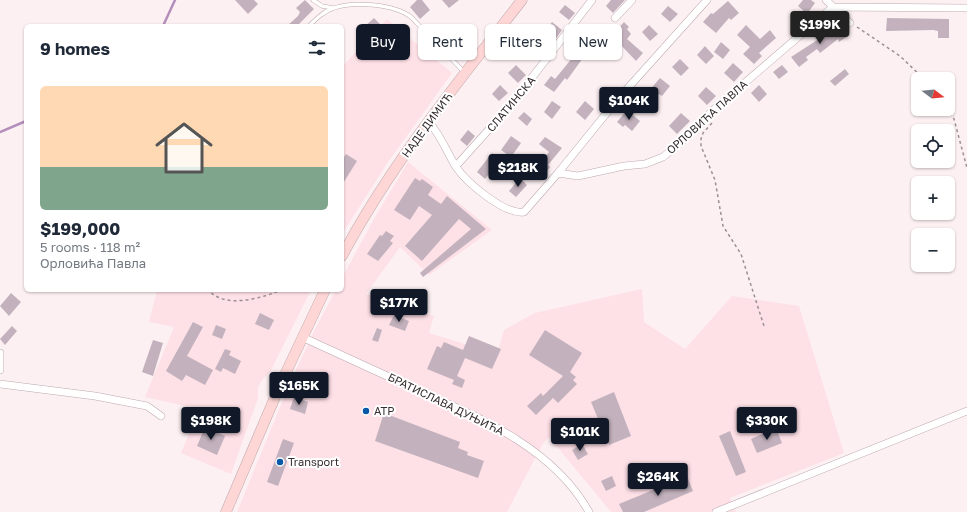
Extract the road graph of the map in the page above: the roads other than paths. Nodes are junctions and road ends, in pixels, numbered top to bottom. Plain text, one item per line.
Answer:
1 (313, 0) edge
2 (522, 0) edge
3 (592, 0) edge
4 (632, 0) edge
5 (707, 0) edge
6 (826, 0) edge
7 (833, 7) junction
8 (333, 8) junction
9 (967, 8) edge
10 (615, 18) dead end
11 (850, 23) road end
12 (311, 24) edge
13 (464, 73) junction
14 (429, 122) junction
15 (456, 166) junction
16 (558, 173) junction
17 (344, 253) edge
18 (324, 292) edge
19 (302, 337) junction
20 (0, 353) edge
21 (0, 370) edge
22 (0, 384) edge
23 (967, 411) edge
24 (161, 416) dead end
25 (226, 512) edge
26 (589, 512) edge
27 (716, 512) edge

1 - 8 lane
2 - 13 main road, НАДЕ ДИМИЋ
3 - 15 street, СЛАТИНСКА
4 - 10 street
5 - 16 street
6 - 7 street
7 - 9 street
7 - 11 street
7 - 16 street, ОРЛОВИЋА ПАВЛА
8 - 12 lane
8 - 13 lane
13 - 14 main road, НАДЕ ДИМИЋ
14 - 15 street
14 - 17 main road, НАДЕ ДИМИЋ
15 - 16 street
18 - 19 main road
19 - 25 main road
19 - 26 street, БРАТИСЛАВА ДУЊИЋА
20 - 21 street
22 - 24 street
23 - 27 street

